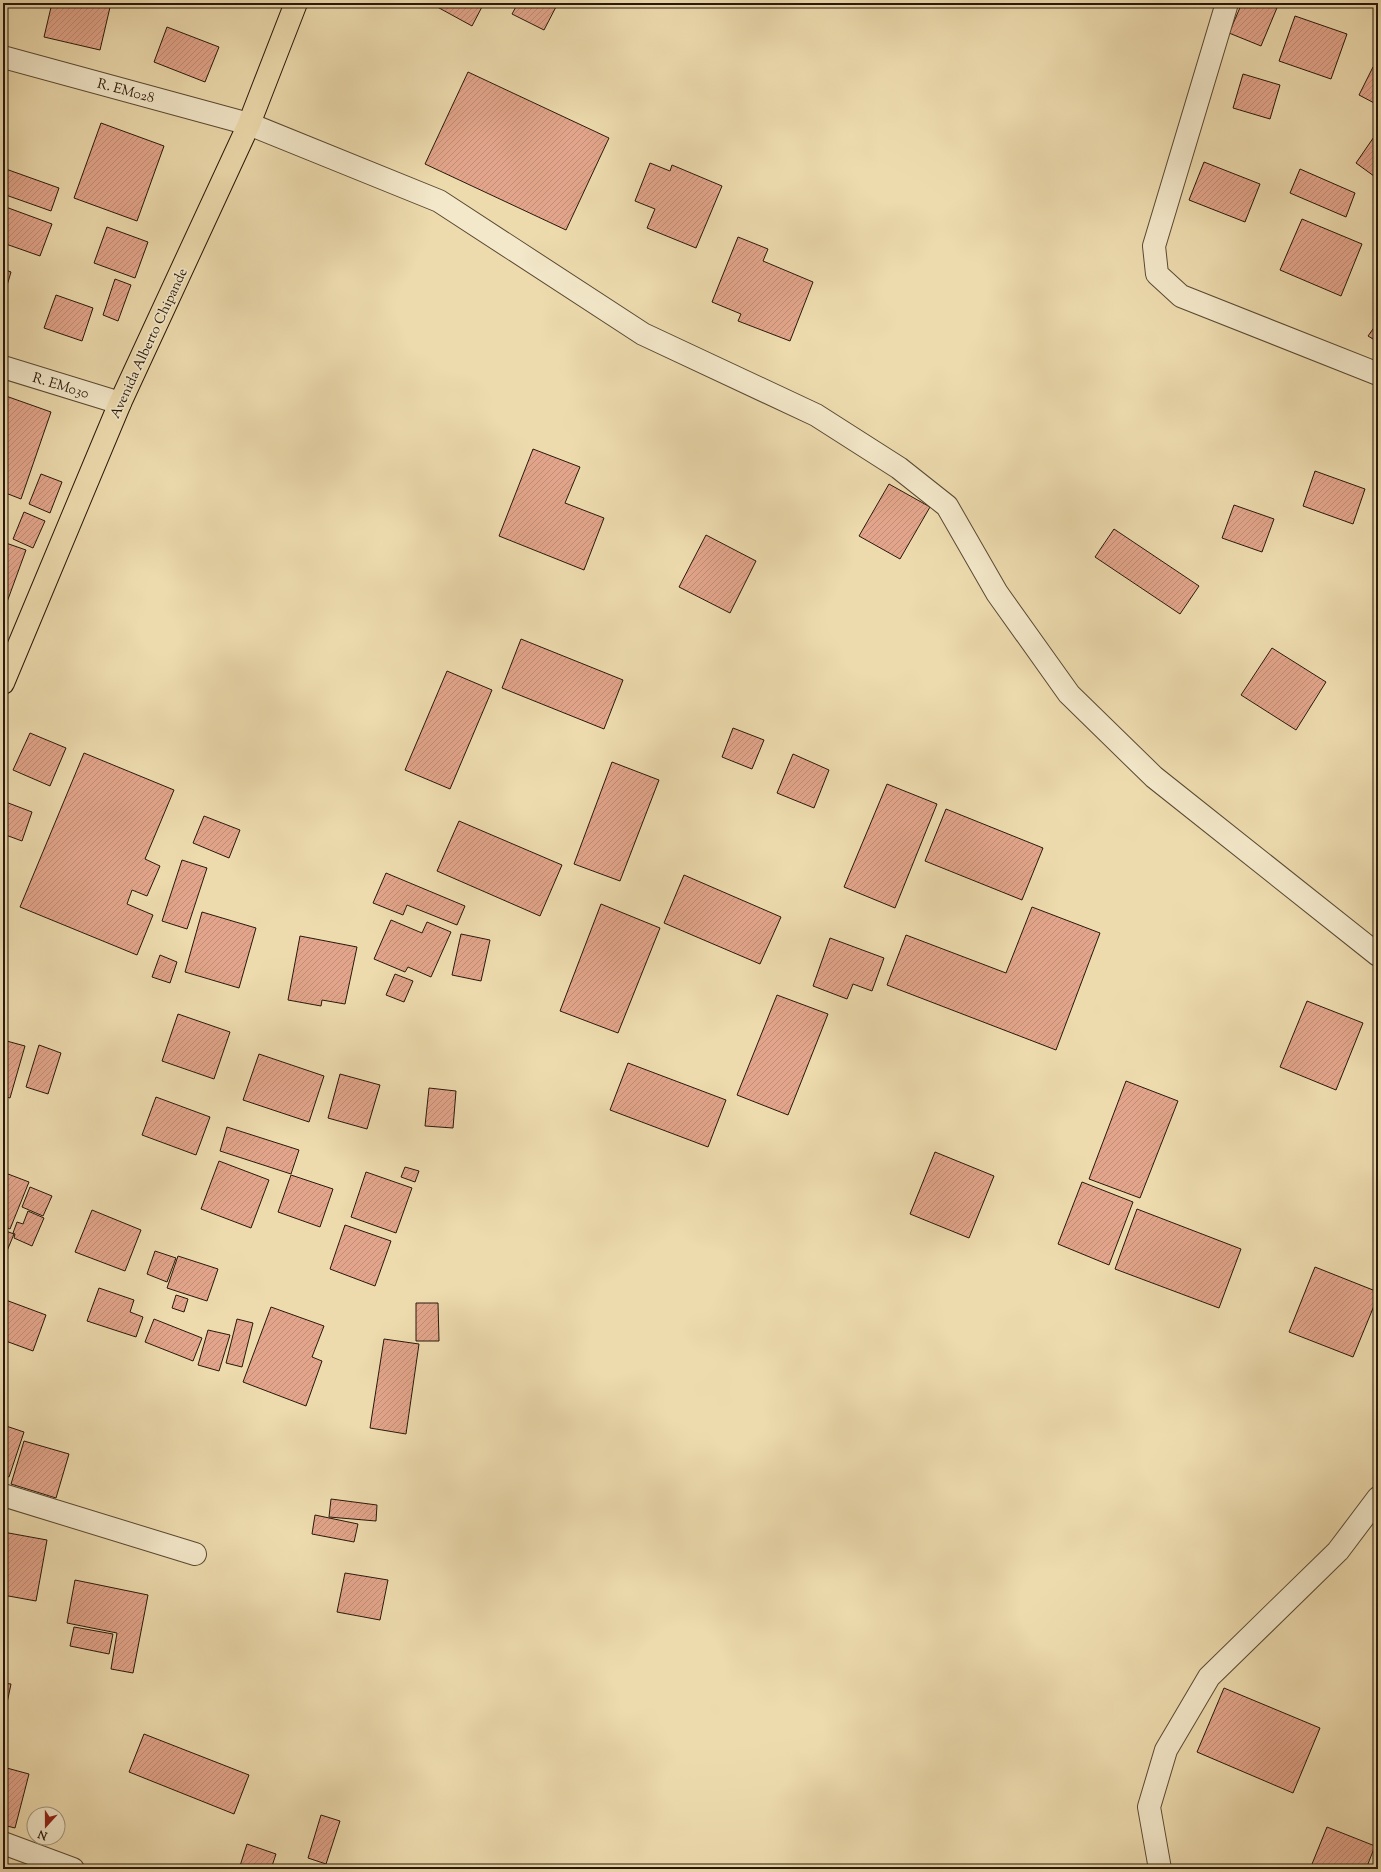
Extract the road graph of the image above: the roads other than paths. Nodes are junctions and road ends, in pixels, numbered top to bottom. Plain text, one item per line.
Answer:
1 (296, 3) edge
2 (1227, 3) edge
3 (3, 57) edge
4 (249, 124) junction
5 (3, 367) edge
6 (1378, 374) edge
7 (120, 403) junction
8 (8, 656) edge
9 (3, 683) edge
10 (1378, 955) edge
11 (3, 1495) edge
12 (1378, 1498) edge
13 (195, 1554) dead end
14 (3, 1843) edge
15 (73, 1869) edge
16 (1160, 1869) edge

1 - 4 main road, Avenida Alberto Chipande
2 - 6 street
3 - 4 street, R. EM028
4 - 7 main road, Avenida Alberto Chipande
4 - 10 street, R. EM028
5 - 7 street, R. EM030
7 - 8 main road, Avenida Alberto Chipande
8 - 9 main road, Avenida Alberto Chipande
11 - 13 street
12 - 16 street
14 - 15 street

